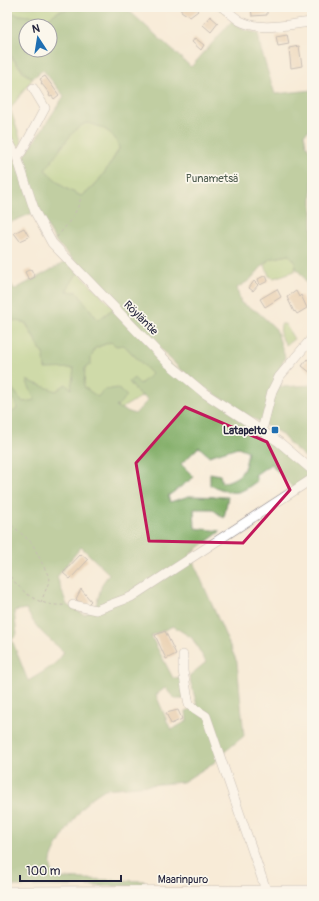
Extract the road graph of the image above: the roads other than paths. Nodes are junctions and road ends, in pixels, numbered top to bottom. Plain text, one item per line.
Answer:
1 (222, 7) edge
2 (312, 22) edge
3 (34, 88) dead end
4 (7, 138) edge
5 (16, 157) junction
6 (312, 338) edge
7 (262, 430) junction
8 (312, 470) edge
9 (312, 479) edge
10 (73, 605) road end
11 (183, 655) dead end
12 (266, 890) junction
13 (312, 890) edge
14 (7, 891) edge

1 - 2 street
3 - 5 street
4 - 5 street, Röyläntie
5 - 7 street, Röyläntie
6 - 7 street
7 - 8 street, Röyläntie
9 - 10 street
11 - 12 street
12 - 13 street, Maarinpuro
12 - 14 street, Maarinpuro

